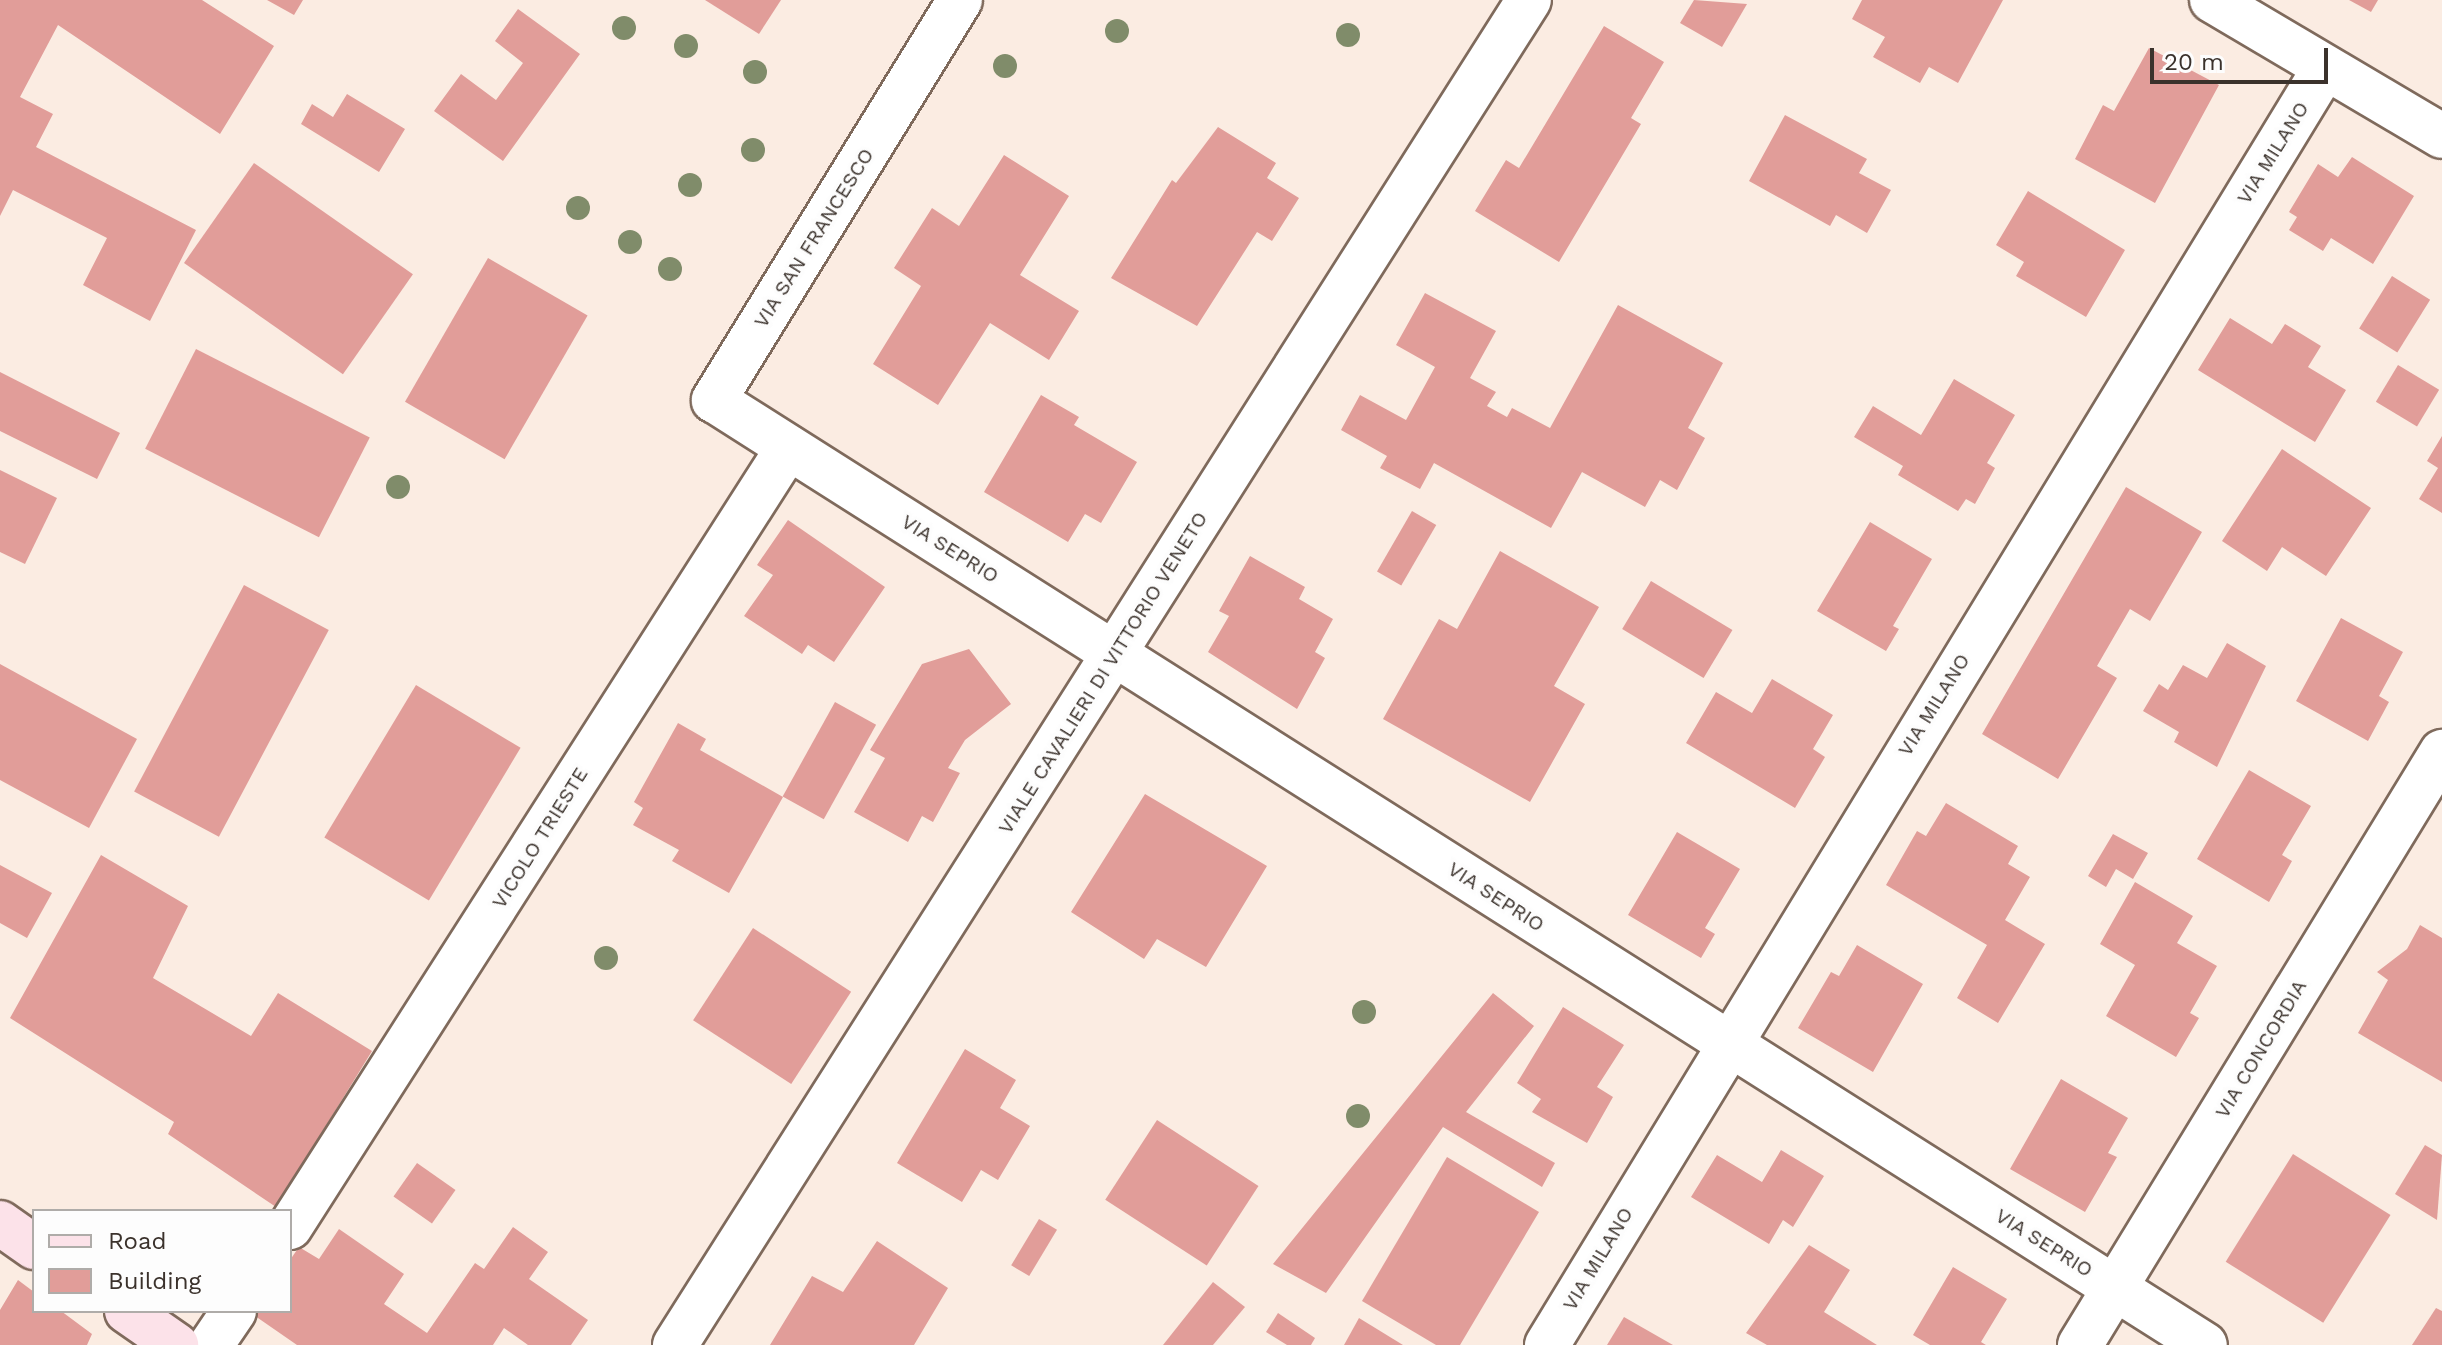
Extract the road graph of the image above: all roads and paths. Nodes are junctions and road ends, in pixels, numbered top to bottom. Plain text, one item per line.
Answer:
1 (960, 0) edge
2 (1529, 0) edge
3 (2226, 4) edge
4 (2325, 68) junction
5 (2442, 136) edge
6 (788, 448) junction
7 (1116, 654) junction
8 (2442, 752) edge
9 (1726, 1044) junction
10 (0, 1223) edge
11 (292, 1224) edge
12 (32, 1246) edge
13 (2116, 1288) junction
14 (130, 1313) edge
15 (233, 1313) edge
16 (176, 1345) edge
17 (211, 1345) edge
18 (675, 1345) edge
19 (1547, 1345) edge
20 (2080, 1345) edge
21 (2205, 1345) edge

1 - 6 street, VIA SAN FRANCESCO
2 - 7 street, VIALE CAVALIERI DI VITTORIO VENETO
3 - 4 street
4 - 5 street
4 - 9 street, VIA MILANO
6 - 7 street, VIA SEPRIO
6 - 11 street, VICOLO TRIESTE
7 - 9 street, VIA SEPRIO
7 - 18 street, VIALE CAVALIERI DI VITTORIO VENETO
8 - 13 street, VIA CONCORDIA
9 - 13 street, VIA SEPRIO
9 - 19 street, VIA MILANO
10 - 12 street
13 - 20 street, VIA CONCORDIA
13 - 21 street, VIA SEPRIO
14 - 16 street
15 - 17 street

